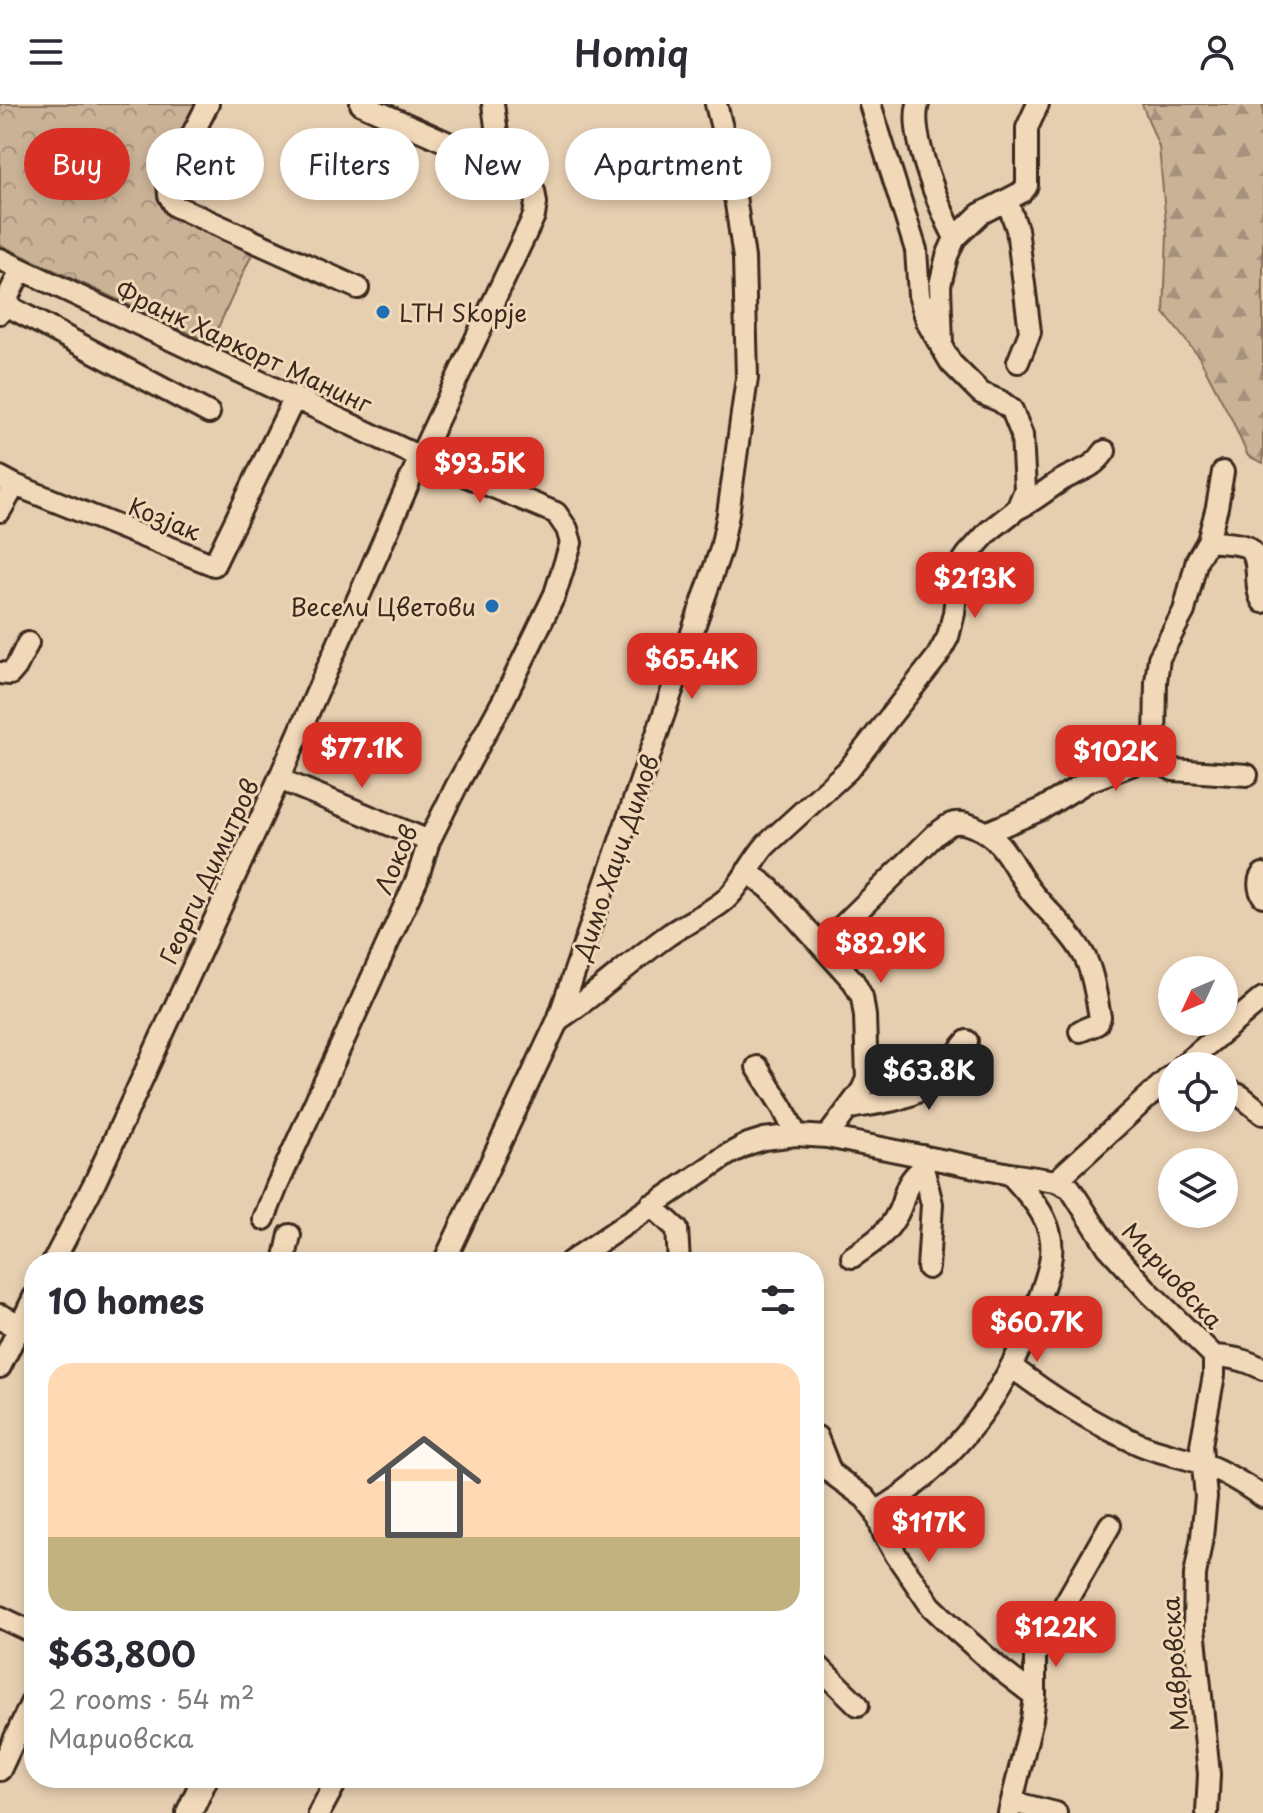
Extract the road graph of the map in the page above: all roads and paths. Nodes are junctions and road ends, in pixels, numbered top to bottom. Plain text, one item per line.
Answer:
1 (208, 104) edge
2 (361, 104) edge
3 (493, 104) edge
4 (716, 104) edge
5 (870, 104) edge
6 (918, 104) edge
7 (1038, 104) edge
8 (496, 128) edge
9 (435, 137) edge
10 (536, 200) edge
11 (1007, 200) junction
12 (955, 238) junction
13 (0, 259) edge
14 (21, 270) junction
15 (358, 288) dead end
16 (2, 308) edge
17 (941, 349) junction
18 (1018, 362) dead end
19 (294, 399) junction
20 (209, 413) dead end
21 (1105, 451) dead end
22 (420, 457) junction
23 (1223, 472) dead end
24 (7, 481) edge
25 (1017, 509) junction
26 (0, 511) edge
27 (556, 513) joint
28 (1208, 541) junction
29 (1263, 602) edge
30 (28, 643) dead end
31 (0, 673) edge
32 (1150, 758) junction
33 (1247, 775) dead end
34 (279, 779) junction
35 (988, 832) junction
36 (429, 841) junction
37 (747, 871) junction
38 (1263, 874) edge
39 (1263, 896) edge
40 (822, 946) junction
41 (1263, 998) edge
42 (558, 1020) junction
43 (1080, 1031) dead end
44 (967, 1041) dead end
45 (1199, 1052) edge
46 (757, 1067) dead end
47 (1158, 1090) edge
48 (1238, 1095) edge
49 (849, 1108) junction
50 (1263, 1114) edge
51 (796, 1135) junction
52 (827, 1137) junction
53 (923, 1162) junction
54 (1010, 1174) junction
55 (1056, 1181) junction
56 (651, 1205) junction
57 (264, 1219) dead end
58 (290, 1235) dead end
59 (58, 1252) edge
60 (286, 1252) edge
61 (449, 1252) edge
62 (584, 1252) edge
63 (678, 1252) edge
64 (852, 1257) dead end
65 (928, 1268) dead end
66 (18, 1325) edge
67 (1214, 1356) junction
68 (0, 1367) edge
69 (1012, 1367) junction
70 (1263, 1369) edge
71 (824, 1455) edge
72 (1204, 1464) junction
73 (1263, 1497) edge
74 (876, 1512) junction
75 (1110, 1525) dead end
76 (0, 1617) edge
77 (24, 1628) edge
78 (824, 1672) edge
79 (1035, 1696) junction
80 (858, 1705) dead end
81 (24, 1718) edge
82 (0, 1770) edge
83 (200, 1788) edge
84 (333, 1788) edge
85 (1011, 1808) edge
86 (189, 1813) edge
87 (319, 1813) edge
88 (1056, 1813) edge
89 (1207, 1813) edge

1 - 15 street
2 - 9 street
3 - 8 street
4 - 42 street, Димо Хаџи Димов
5 - 17 street
6 - 12 street
7 - 11 street
10 - 22 street, Георги Димитров
11 - 12 street
11 - 18 street
12 - 17 street
13 - 14 street, Франк Харкорт Манинг
14 - 16 street
14 - 19 street, Франк Харкорт Манинг
16 - 20 street
17 - 25 street
19 - 22 street, Франк Харкорт Манинг
19 - 24 street, Козјак
21 - 25 street
22 - 27 street, Франк Харкорт Манинг
22 - 34 street, Георги Димитров
23 - 28 street
24 - 26 street, Козјак
25 - 37 street
27 - 36 street, Локов
28 - 29 street
28 - 32 street
30 - 31 street
32 - 33 street
32 - 35 street
34 - 36 street
34 - 59 street, Георги Димитров
35 - 40 street
35 - 43 street
36 - 57 street, Локов
37 - 40 street
37 - 42 street
38 - 39 street
40 - 49 street
41 - 45 street
42 - 61 street, Димо Хаџи Димов
44 - 49 street
46 - 51 street
47 - 55 street
48 - 50 street
49 - 52 street
51 - 52 street
51 - 56 street
52 - 53 street
53 - 54 street
53 - 64 street
53 - 65 street
54 - 55 street
54 - 69 street
55 - 67 street, Мариовска
56 - 62 street
56 - 63 street
58 - 60 street
66 - 68 street
67 - 70 street
67 - 72 street, Мариовска
69 - 72 street
69 - 74 street
71 - 74 street
72 - 73 street
72 - 89 street, Мавровска
74 - 79 street
75 - 79 street
76 - 77 street
78 - 80 street
79 - 85 street
81 - 82 street
83 - 86 street
84 - 87 street
85 - 88 street

